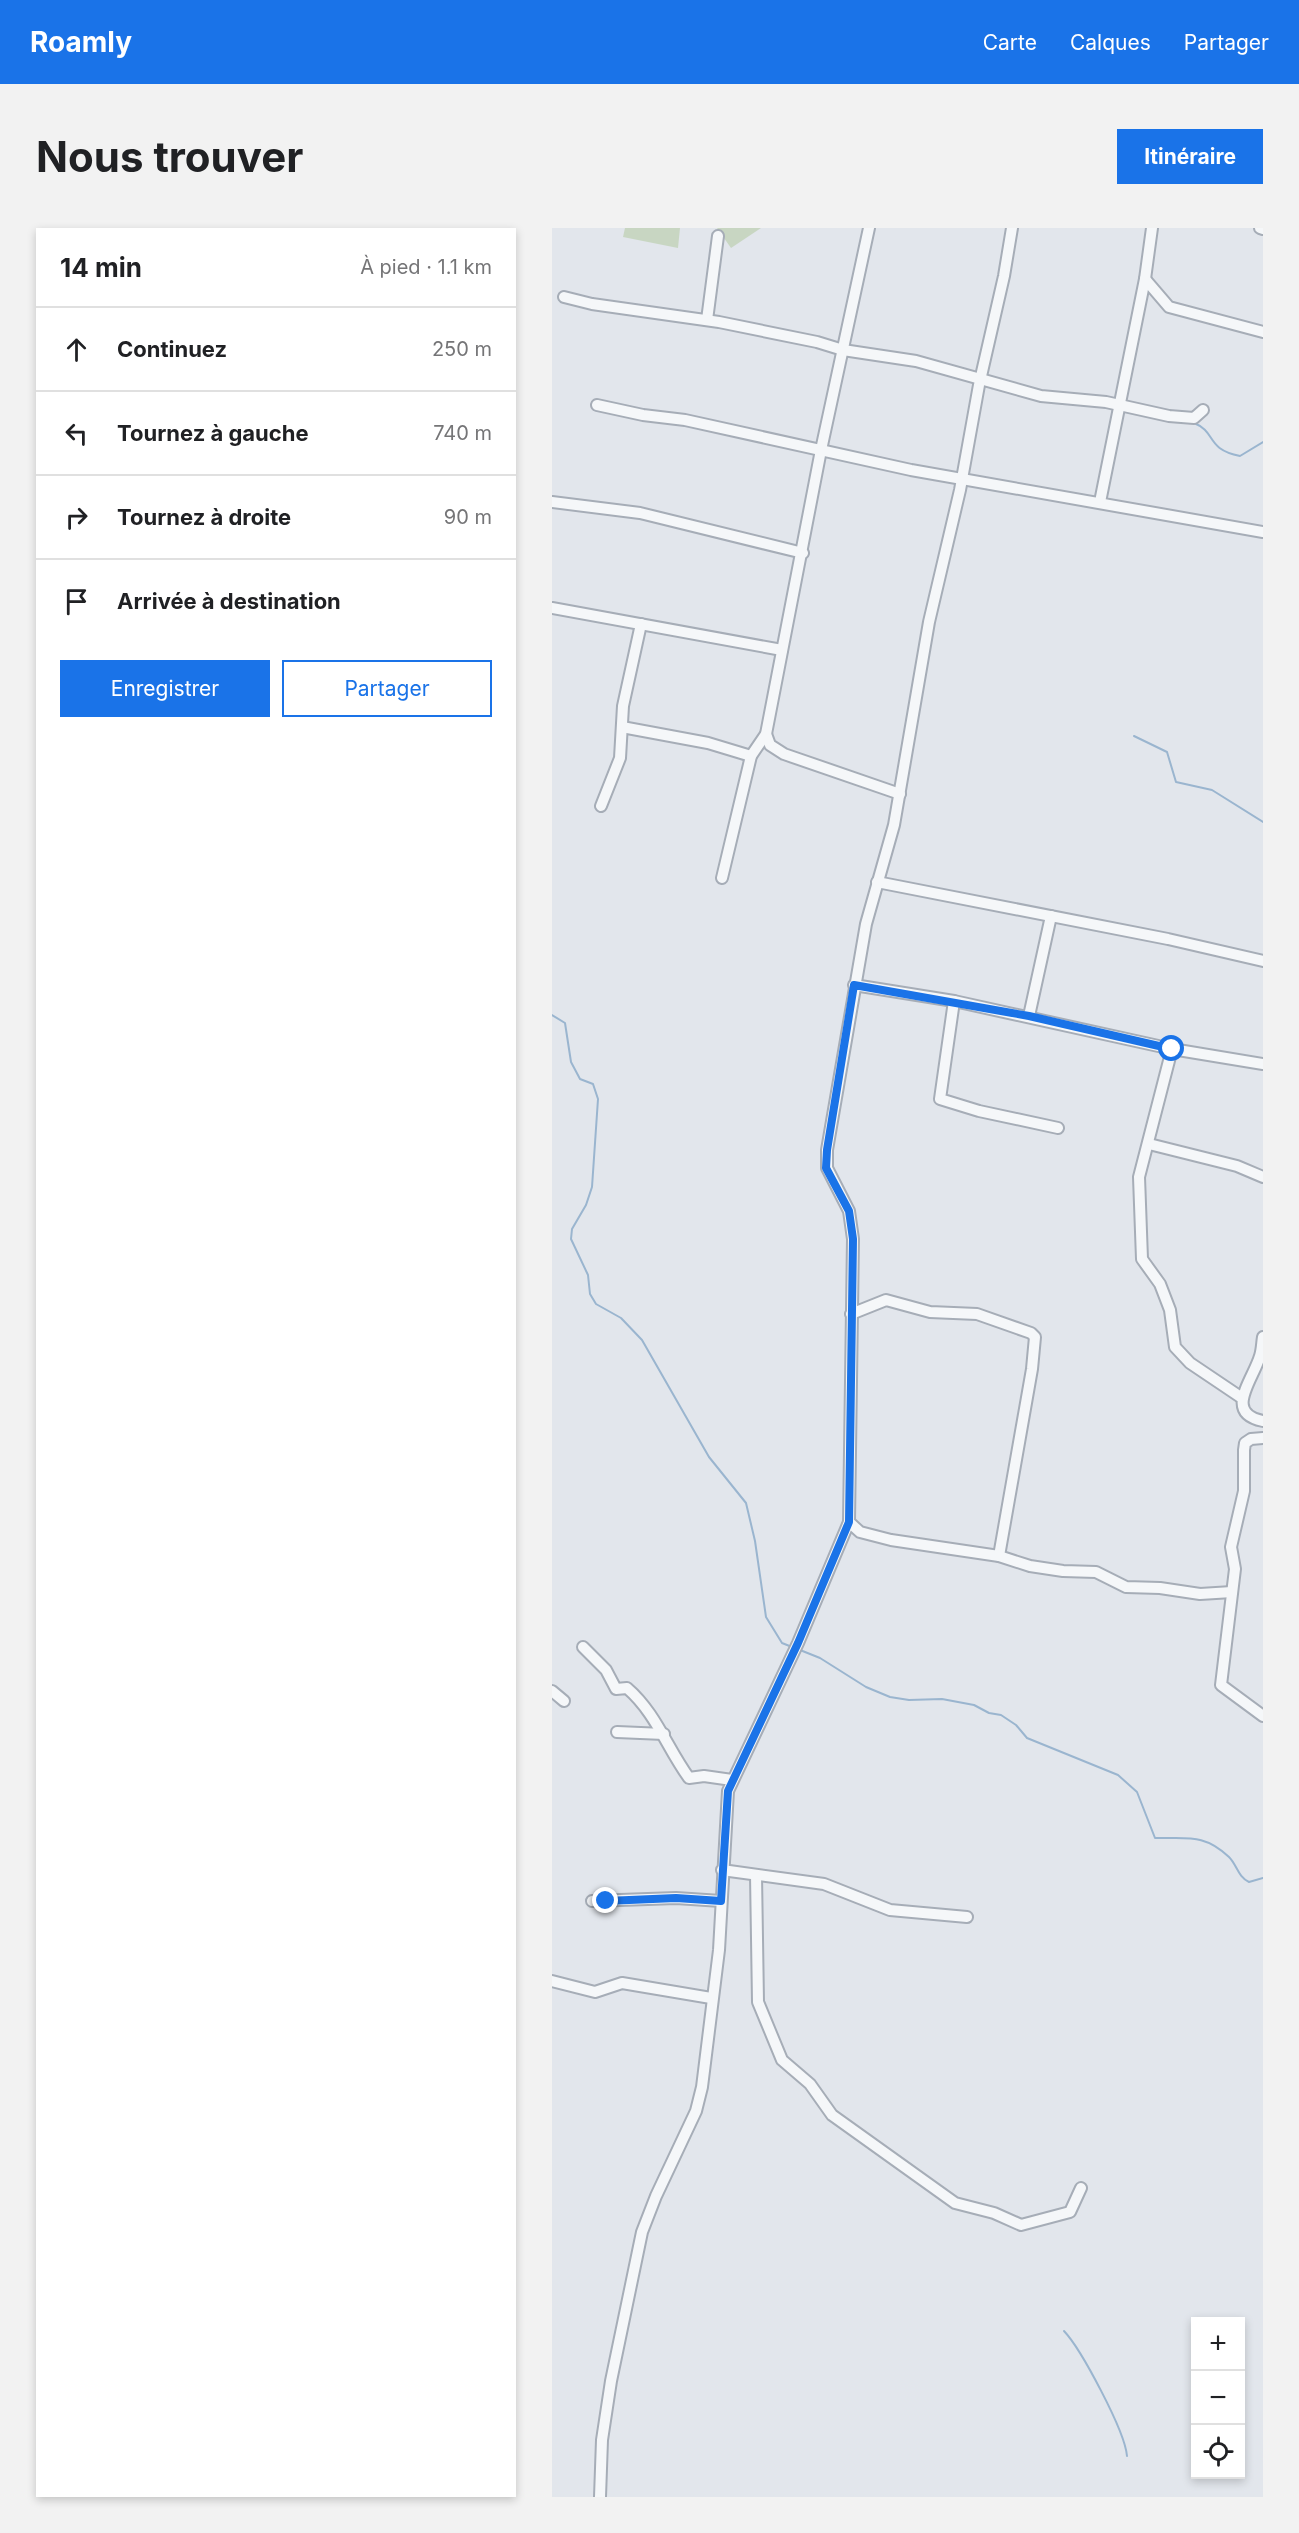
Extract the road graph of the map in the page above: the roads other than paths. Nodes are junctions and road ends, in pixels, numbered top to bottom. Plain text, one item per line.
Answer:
1 (869, 228) edge
2 (1012, 228) edge
3 (1152, 228) edge
4 (718, 236) dead end
5 (1145, 279) junction
6 (564, 297) dead end
7 (707, 320) junction
8 (1263, 332) edge
9 (843, 350) junction
10 (980, 380) junction
11 (597, 405) dead end
12 (1119, 406) junction
13 (1203, 410) dead end
14 (821, 450) junction
15 (962, 478) junction
16 (552, 502) edge
17 (1100, 502) junction
18 (1263, 532) edge
19 (803, 553) junction
20 (552, 608) edge
21 (641, 624) junction
22 (782, 650) junction
23 (622, 727) junction
24 (766, 734) junction
25 (751, 756) junction
26 (900, 794) junction
27 (601, 806) dead end
28 (722, 878) dead end
29 (877, 882) junction
30 (1051, 916) junction
31 (1263, 961) edge
32 (854, 985) junction
33 (954, 1001) junction
34 (1029, 1016) junction
35 (1172, 1049) junction
36 (1263, 1064) edge
37 (1058, 1128) dead end
38 (1149, 1144) junction
39 (1263, 1177) edge
40 (851, 1314) junction
41 (1263, 1337) edge
42 (1242, 1398) junction
43 (1263, 1421) edge
44 (1263, 1438) edge
45 (849, 1522) junction
46 (999, 1556) junction
47 (1232, 1592) junction
48 (583, 1647) dead end
49 (552, 1691) edge
50 (564, 1701) dead end
51 (1263, 1716) edge
52 (617, 1732) dead end
53 (664, 1734) junction
54 (732, 1780) junction
55 (722, 1870) junction
56 (756, 1875) junction
57 (592, 1901) dead end
58 (721, 1901) junction
59 (967, 1917) dead end
60 (552, 1981) edge
61 (711, 1998) junction
62 (1082, 2188) dead end
63 (600, 2497) edge

1 - 9 street
2 - 10 street
3 - 5 street
4 - 7 street
5 - 8 street
5 - 12 street
6 - 7 street
7 - 9 street
9 - 10 street
9 - 14 street
10 - 12 street
10 - 15 street
11 - 14 street
12 - 13 street
12 - 17 street
14 - 15 street
14 - 19 street
15 - 17 street
15 - 26 street
16 - 19 street
17 - 18 street
19 - 22 street
20 - 21 street
21 - 22 street
21 - 23 street
22 - 24 street
23 - 25 street
23 - 27 street
24 - 25 street
24 - 26 street
25 - 28 street
26 - 29 street
29 - 30 street
29 - 32 street
30 - 31 street
30 - 34 street
32 - 33 street
32 - 40 street
33 - 34 street
33 - 37 street
34 - 35 street
35 - 36 street
35 - 38 street
38 - 39 street
38 - 42 street
40 - 45 street
40 - 46 street
41 - 42 street
42 - 43 street
44 - 47 street
45 - 46 street
45 - 54 street
46 - 47 street
47 - 51 street
48 - 53 street
49 - 50 street
52 - 53 street
53 - 54 street
54 - 55 street
55 - 56 street
55 - 58 street
56 - 59 street
56 - 62 street
57 - 58 street
58 - 61 street
60 - 61 street
61 - 63 street

